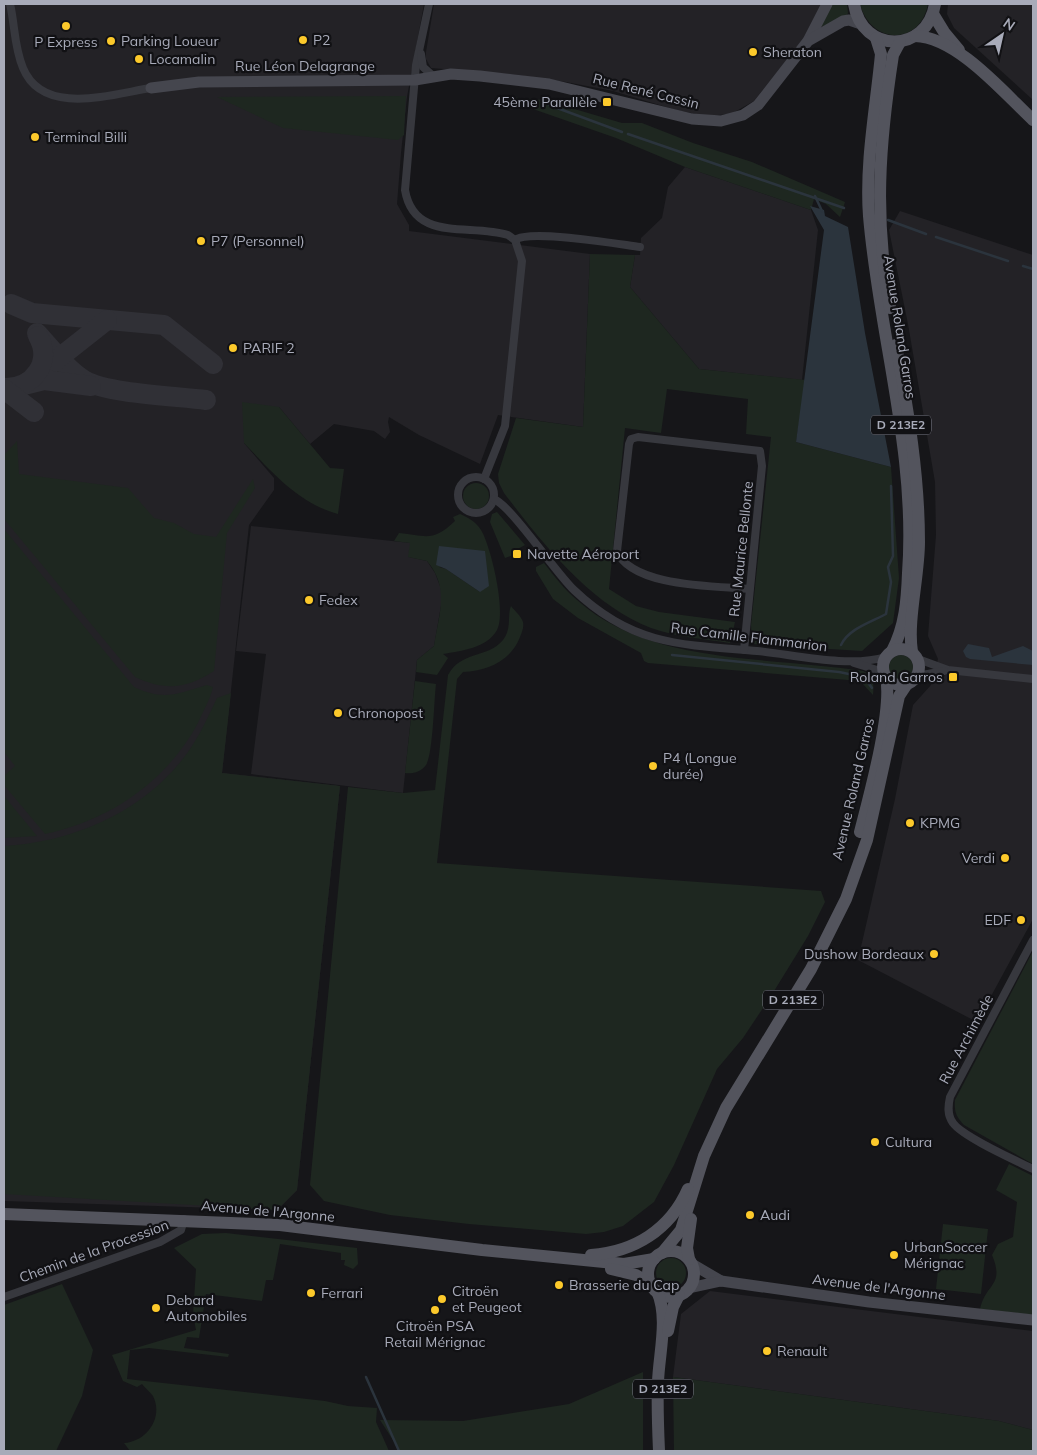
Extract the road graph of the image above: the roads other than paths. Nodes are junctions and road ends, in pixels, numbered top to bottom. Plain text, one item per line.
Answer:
1 (10, 4) edge
2 (429, 4) edge
3 (827, 4) edge
4 (854, 4) edge
5 (934, 9) edge
6 (861, 24) junction
7 (915, 36) junction
8 (876, 38) junction
9 (808, 41) junction
10 (900, 42) junction
11 (421, 47) junction
12 (967, 59) junction
13 (433, 76) junction
14 (415, 80) junction
15 (151, 88) joint
16 (1033, 120) edge
17 (873, 128) junction
18 (878, 204) junction
19 (515, 240) junction
20 (640, 247) dead end
21 (484, 479) junction
22 (494, 499) junction
23 (750, 589) junction
24 (744, 650) junction
25 (889, 654) junction
26 (915, 655) junction
27 (848, 661) junction
28 (948, 670) junction
29 (885, 674) junction
30 (917, 676) junction
31 (1033, 679) edge
32 (907, 684) junction
33 (840, 907) junction
34 (1033, 940) edge
35 (739, 1090) junction
36 (726, 1108) junction
37 (1033, 1169) edge
38 (4, 1214) edge
39 (184, 1219) junction
40 (528, 1254) junction
41 (547, 1256) junction
42 (658, 1256) junction
43 (690, 1262) junction
44 (721, 1281) junction
45 (654, 1288) junction
46 (684, 1292) junction
47 (4, 1297) edge
48 (1033, 1320) edge
49 (658, 1428) junction
50 (659, 1451) edge

1 - 15 street, Rue Léon Delagrange
2 - 11 street
3 - 9 street
4 - 6 main road
5 - 7 main road
5 - 12 main road
6 - 8 main road
6 - 9 street, Rue René Cassin
7 - 10 main road
7 - 12 main road
8 - 10 main road
8 - 17 main road, Avenue Roland Garros / D 213E2
9 - 13 street, Rue René Cassin
10 - 18 main road, Avenue Roland Garros / D 213E2
11 - 13 street
11 - 14 street
12 - 16 main road
13 - 14 street, Rue René Cassin
14 - 15 street, Rue Léon Delagrange
14 - 19 street
17 - 18 street
17 - 25 main road, Avenue Roland Garros / D 213E2
18 - 26 main road, Avenue Roland Garros / D 213E2
19 - 20 street
19 - 21 street
21 - 22 street
21 - 22 street
22 - 24 street, Rue Camille Flammarion
23 - 23 street, Rue Maurice Bellonte
23 - 24 street, Rue Maurice Bellonte
24 - 27 street, Rue Camille Flammarion
25 - 26 main road
25 - 27 street, Rue Camille Flammarion
25 - 29 main road
26 - 28 street
26 - 30 main road
27 - 29 street, Rue Camille Flammarion
28 - 30 street
28 - 31 street
29 - 32 main road
29 - 33 main road, Avenue Roland Garros / D 213E2
30 - 32 main road
32 - 33 main road, Avenue Roland Garros / D 213E2
33 - 35 main road, Avenue Roland Garros / D 213E2
34 - 37 street, Rue Archimède
35 - 36 main road, Avenue Roland Garros / D 213E2
35 - 43 main road, Avenue Roland Garros / D 213E2
36 - 41 main road
36 - 42 main road, Avenue Roland Garros / D 213E2
38 - 39 main road, Avenue de l'Argonne
39 - 40 main road, Avenue de l'Argonne
39 - 47 street, Chemin de la Procession
40 - 41 main road, Avenue de l'Argonne
40 - 45 main road, Avenue de l'Argonne
41 - 42 main road, Avenue de l'Argonne
42 - 43 main road
42 - 45 main road
43 - 44 street
43 - 46 main road
44 - 46 street
44 - 48 street, Avenue de l'Argonne
45 - 46 main road
45 - 49 main road, D 213E2
46 - 49 main road, D 213E2
49 - 50 main road, D 213E2

